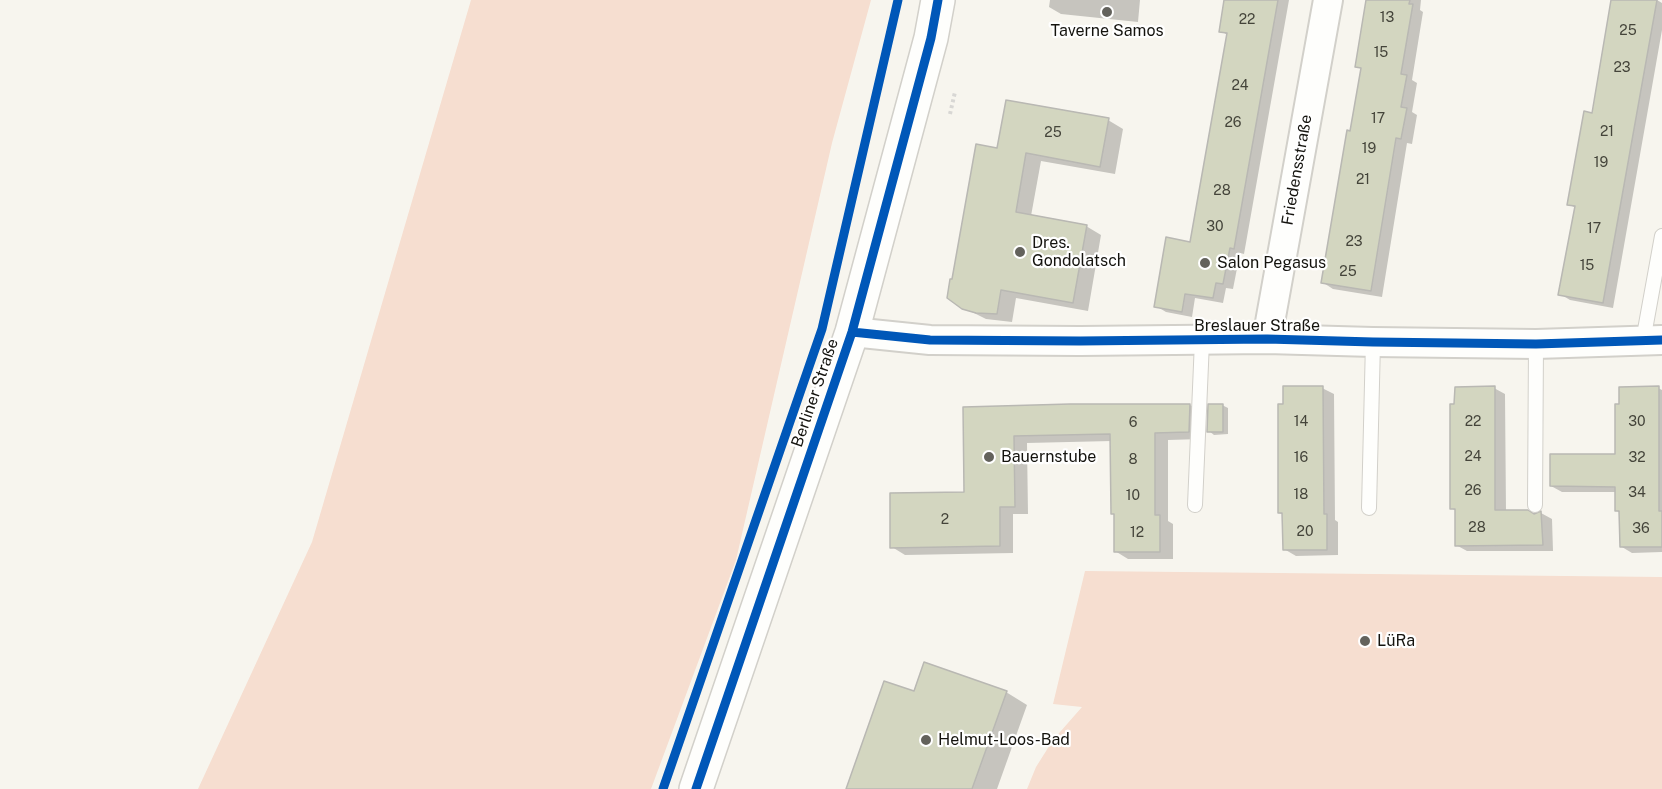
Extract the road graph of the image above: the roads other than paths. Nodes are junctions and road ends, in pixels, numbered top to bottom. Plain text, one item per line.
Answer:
1 (938, 0) edge
2 (1328, 0) edge
3 (1662, 236) edge
4 (852, 332) junction
5 (1267, 339) junction
6 (1652, 340) edge
7 (1202, 341) junction
8 (1373, 342) junction
9 (1536, 344) junction
10 (1195, 505) dead end
11 (1535, 505) dead end
12 (1369, 508) dead end
13 (696, 789) edge

1 - 4 street, Berliner Straße
2 - 5 street, Friedensstraße
3 - 6 lane, Breslauer Straße
4 - 7 street, Breslauer Straße
4 - 13 street, Berliner Straße
5 - 7 street, Breslauer Straße
5 - 8 street, Breslauer Straße
6 - 9 street, Breslauer Straße
7 - 10 lane, Breslauer Straße
8 - 9 street, Breslauer Straße
8 - 12 lane
9 - 11 lane

